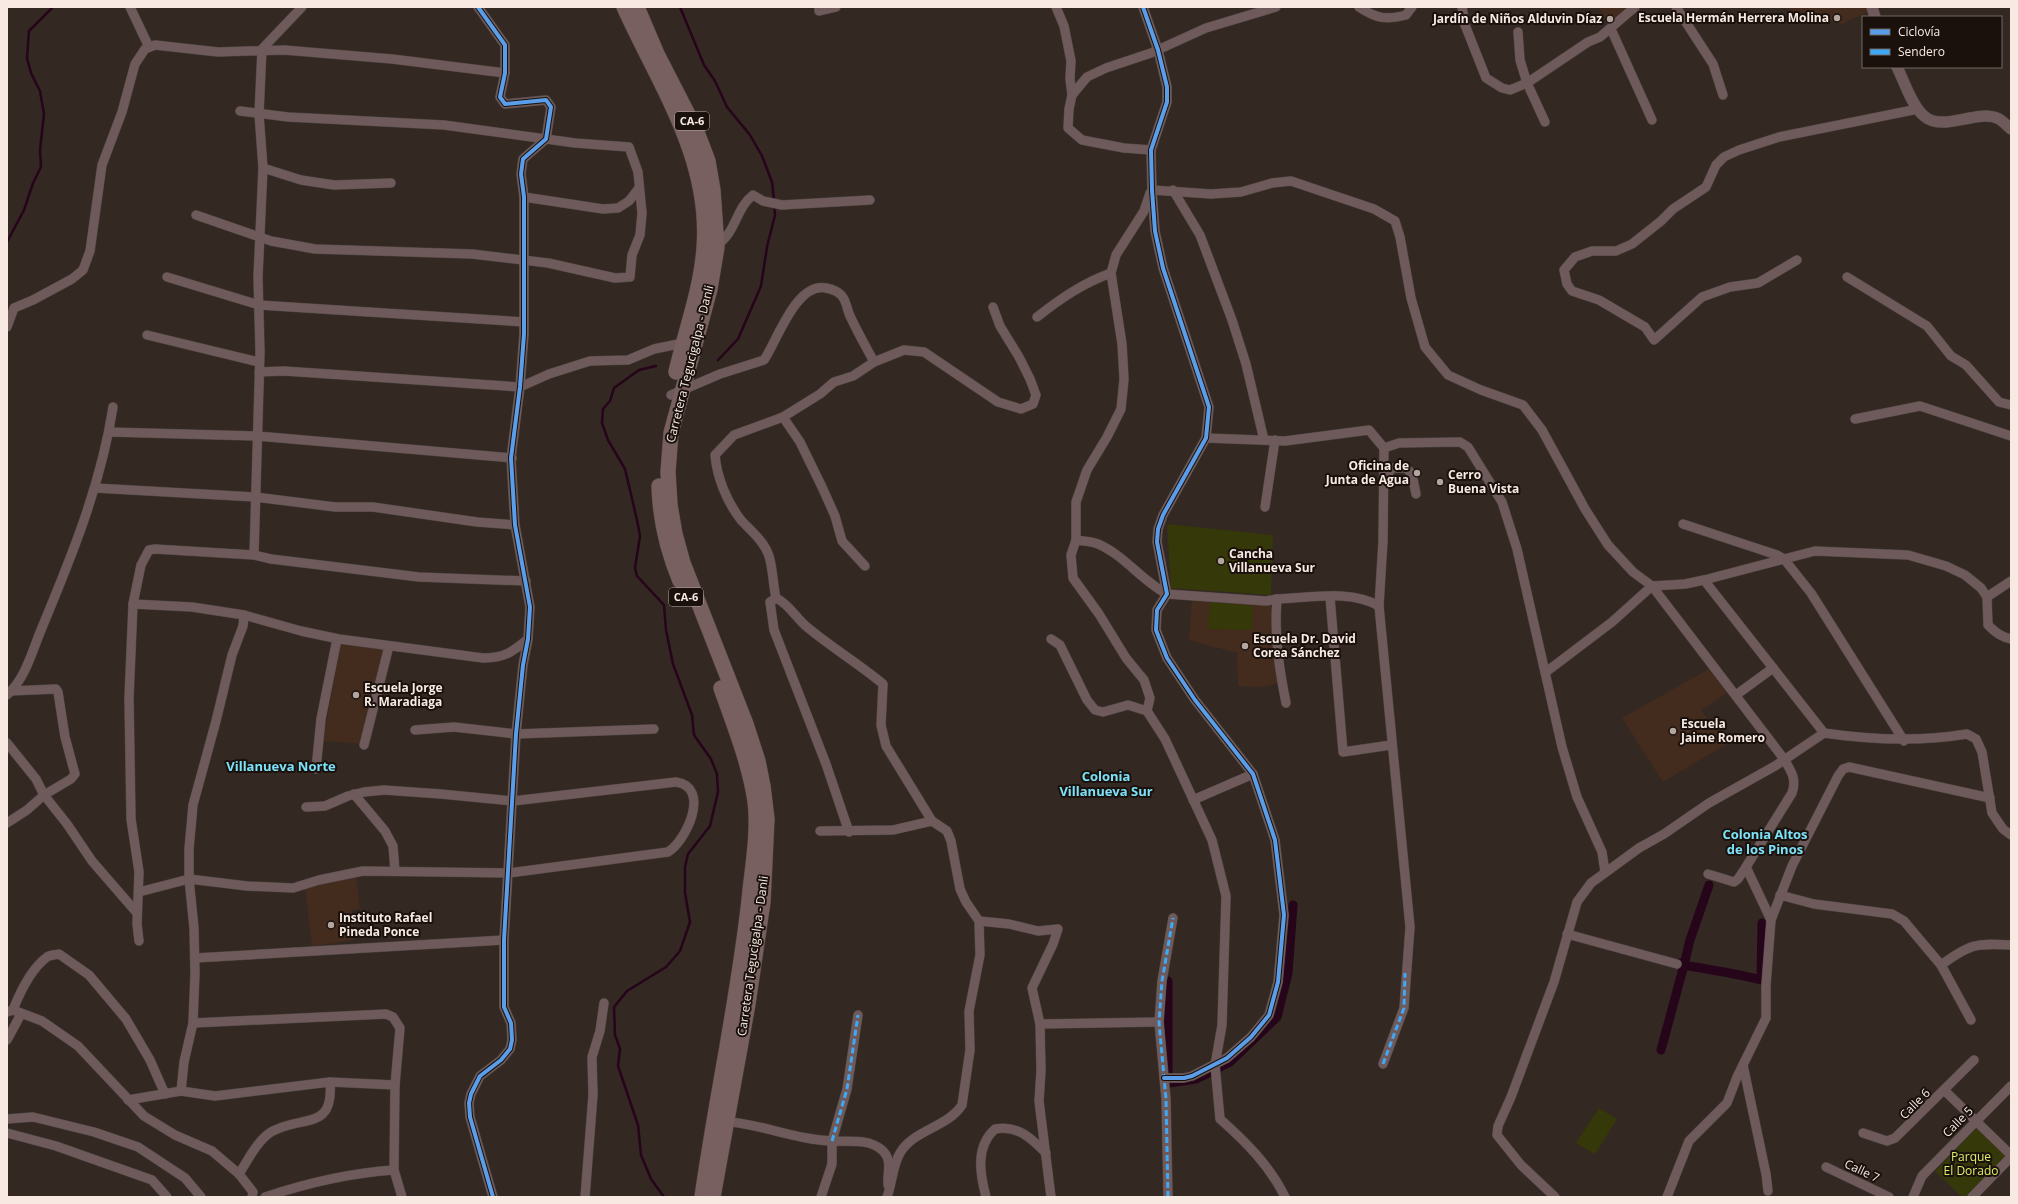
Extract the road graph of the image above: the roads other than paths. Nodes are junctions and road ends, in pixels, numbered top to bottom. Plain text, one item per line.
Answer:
1 (130, 7) edge
2 (302, 7) edge
3 (478, 7) edge
4 (624, 7) edge
5 (636, 7) edge
6 (819, 7) edge
7 (836, 7) edge
8 (1056, 7) edge
9 (1143, 7) edge
10 (1276, 7) edge
11 (1359, 7) edge
12 (1412, 7) edge
13 (1462, 7) edge
14 (1635, 7) edge
15 (1676, 7) edge
16 (1611, 29) junction
17 (1518, 32) dead end
18 (149, 47) junction
19 (262, 49) junction
20 (1158, 50) junction
21 (1898, 68) edge
22 (505, 74) junction
23 (1527, 83) junction
24 (1072, 95) junction
25 (1723, 95) dead end
26 (1918, 109) junction
27 (240, 111) dead end
28 (259, 114) junction
29 (1652, 120) dead end
30 (1545, 122) dead end
31 (2011, 129) edge
32 (546, 139) junction
33 (1151, 150) junction
34 (263, 168) junction
35 (391, 182) dead end
36 (639, 188) junction
37 (1152, 190) junction
38 (1173, 190) junction
39 (524, 197) junction
40 (870, 200) dead end
41 (196, 215) dead end
42 (261, 237) junction
43 (717, 245) junction
44 (524, 259) junction
45 (1797, 260) dead end
46 (1111, 273) junction
47 (167, 277) dead end
48 (1847, 277) dead end
49 (259, 305) junction
50 (993, 307) dead end
51 (1036, 317) dead end
52 (524, 322) junction
53 (7, 327) edge
54 (146, 334) dead end
55 (688, 344) junction
56 (259, 362) junction
57 (874, 362) junction
58 (259, 372) junction
59 (520, 387) junction
60 (676, 393) junction
61 (2011, 405) edge
62 (113, 407) dead end
63 (783, 418) junction
64 (1855, 419) dead end
65 (109, 432) junction
66 (257, 436) junction
67 (2011, 436) edge
68 (1206, 438) junction
69 (1264, 440) junction
70 (1275, 440) junction
71 (1384, 448) junction
72 (512, 458) junction
73 (1383, 482) junction
74 (95, 488) junction
75 (1416, 494) dead end
76 (255, 497) junction
77 (1265, 507) dead end
78 (1683, 524) dead end
79 (515, 525) junction
80 (1076, 540) junction
81 (254, 555) junction
82 (1784, 559) junction
83 (865, 566) dead end
84 (1704, 580) junction
85 (526, 581) junction
86 (2011, 581) edge
87 (1652, 586) junction
88 (1167, 594) junction
89 (1330, 597) junction
90 (1987, 597) junction
91 (776, 598) junction
92 (1277, 598) junction
93 (133, 604) junction
94 (1379, 606) junction
95 (244, 615) junction
96 (528, 638) junction
97 (337, 639) junction
98 (1051, 639) dead end
99 (2011, 639) edge
100 (389, 646) junction
101 (1773, 668) junction
102 (1546, 672) junction
103 (9, 693) edge
104 (1736, 695) junction
105 (1286, 703) dead end
106 (1147, 711) junction
107 (415, 730) dead end
108 (654, 730) dead end
109 (1824, 733) junction
110 (516, 734) junction
111 (1904, 740) junction
112 (7, 743) edge
113 (364, 745) dead end
114 (1392, 745) junction
115 (1784, 759) junction
116 (316, 768) dead end
117 (1253, 774) junction
118 (44, 794) junction
119 (354, 794) junction
120 (1990, 798) junction
121 (1193, 800) junction
122 (513, 801) junction
123 (306, 807) dead end
124 (932, 821) junction
125 (7, 823) edge
126 (820, 831) dead end
127 (849, 832) junction
128 (2011, 835) edge
129 (1746, 867) junction
130 (396, 871) junction
131 (1605, 872) junction
132 (509, 874) junction
133 (1708, 874) dead end
134 (189, 879) junction
135 (139, 892) junction
136 (1780, 895) junction
137 (136, 913) junction
138 (1173, 918) dead end
139 (1771, 920) junction
140 (979, 921) junction
141 (1567, 934) junction
142 (504, 940) junction
143 (139, 941) dead end
144 (2011, 945) edge
145 (195, 958) junction
146 (1677, 964) dead end
147 (1941, 965) junction
148 (604, 1003) dead end
149 (10, 1011) edge
150 (21, 1014) junction
151 (858, 1015) dead end
152 (1972, 1020) dead end
153 (1159, 1022) junction
154 (192, 1023) junction
155 (1040, 1024) junction
156 (7, 1040) edge
157 (1974, 1060) dead end
158 (1383, 1064) dead end
159 (1215, 1065) junction
160 (1743, 1065) junction
161 (1164, 1078) junction
162 (330, 1082) junction
163 (395, 1085) junction
164 (2011, 1086) edge
165 (181, 1091) junction
166 (1945, 1091) junction
167 (165, 1094) junction
168 (128, 1100) junction
169 (7, 1119) edge
170 (720, 1121) junction
171 (1976, 1121) junction
172 (7, 1132) edge
173 (1863, 1133) dead end
174 (832, 1141) junction
175 (1046, 1153) junction
176 (2011, 1156) edge
177 (1826, 1167) dead end
178 (394, 1170) junction
179 (239, 1174) junction
180 (1768, 1191) dead end
181 (888, 1196) edge
182 (167, 1197) edge
183 (201, 1197) edge
184 (252, 1197) edge
185 (265, 1197) edge
186 (402, 1197) edge
187 (493, 1197) edge
188 (585, 1197) edge
189 (702, 1197) edge
190 (714, 1197) edge
191 (821, 1197) edge
192 (986, 1197) edge
193 (1051, 1197) edge
194 (1168, 1197) edge
195 (1285, 1197) edge
196 (1555, 1197) edge
197 (1667, 1197) edge
198 (1889, 1197) edge
199 (1913, 1197) edge
200 (1972, 1197) edge

1 - 18 street
2 - 19 street
3 - 22 street
4 - 55 highway, Carretera Tegucigalpa - Danli / CA-6
5 - 43 highway, Carretera Tegucigalpa - Danli / CA-6
6 - 7 street
8 - 24 street
9 - 20 street
10 - 20 street
11 - 12 street
13 - 23 street
14 - 16 street
15 - 25 street
16 - 23 street
16 - 29 street
17 - 23 street
18 - 19 street
18 - 53 street
19 - 22 street
19 - 28 street
20 - 24 street
20 - 33 street
21 - 26 street
22 - 32 street
23 - 30 street
24 - 33 street
26 - 31 street
26 - 45 street
27 - 28 street
28 - 32 street
28 - 34 street
32 - 36 street
32 - 39 street
33 - 37 street
34 - 35 street
34 - 42 street
36 - 39 street
36 - 44 street
37 - 38 street
37 - 46 street
37 - 68 street
38 - 69 street
38 - 87 street
39 - 44 street
40 - 43 street
41 - 42 street
42 - 44 street
42 - 49 street
43 - 55 highway, Carretera Tegucigalpa - Danli / CA-6
44 - 52 street
46 - 51 street
46 - 80 street
47 - 49 street
48 - 61 street
49 - 52 street
49 - 56 street
50 - 57 street
52 - 59 street
54 - 56 street
55 - 59 street
55 - 60 highway, Carretera Tegucigalpa - Danli / CA-6
56 - 58 street
57 - 60 street
57 - 63 street
58 - 59 street
58 - 66 street
59 - 72 street
60 - 170 highway, Carretera Tegucigalpa - Danli / CA-6
62 - 65 street
63 - 83 street
63 - 91 street
64 - 67 street
65 - 66 street
65 - 74 street
66 - 72 street
66 - 76 street
68 - 69 street
68 - 88 street
69 - 70 street
70 - 71 street
70 - 77 street
71 - 73 street
71 - 102 street
72 - 79 street
73 - 75 street
73 - 94 street
74 - 76 street
74 - 103 street
76 - 79 street
76 - 81 street
78 - 82 street
79 - 85 street
80 - 88 street
80 - 106 street
81 - 85 street
81 - 93 street
82 - 84 street
82 - 90 street
82 - 111 street
84 - 87 street
84 - 101 street
85 - 96 street
86 - 90 street
87 - 102 street
87 - 104 street
88 - 92 street
88 - 117 street
89 - 92 street
89 - 94 street
89 - 114 street
90 - 99 street
91 - 124 street
91 - 127 street
92 - 105 street
93 - 95 street
93 - 135 street
94 - 114 street
95 - 97 street
95 - 134 street
96 - 100 street
96 - 110 street
97 - 100 street
97 - 116 street
98 - 106 street
100 - 113 street
101 - 104 street
101 - 109 street
102 - 131 street
103 - 118 street
104 - 115 street
106 - 121 street
107 - 110 street
108 - 110 street
109 - 111 street
109 - 115 street
110 - 122 street
111 - 120 street
112 - 118 street
114 - 158 street
115 - 129 street
115 - 131 street
117 - 121 street
117 - 159 street
118 - 125 street
118 - 137 street
119 - 122 street
119 - 123 street
119 - 130 street
120 - 128 street
120 - 136 street
121 - 159 street
122 - 132 street
122 - 132 street
124 - 127 street
124 - 140 street
126 - 127 street
129 - 133 street
129 - 139 street
130 - 132 street
130 - 134 street
131 - 141 street
132 - 142 street
134 - 135 street
134 - 145 street
135 - 137 street
136 - 139 street
136 - 147 street
137 - 143 street
138 - 153 street
139 - 160 street
140 - 155 street
140 - 181 street
141 - 146 street
141 - 196 street
142 - 145 street
142 - 187 street
144 - 147 street
145 - 154 street
147 - 152 street
148 - 188 street
149 - 150 street
149 - 167 street
150 - 156 street
150 - 168 street
151 - 174 street
153 - 155 street
153 - 161 street
154 - 163 street
154 - 165 street
155 - 175 street
157 - 166 street, Calle 6
159 - 161 street
159 - 195 street
160 - 180 street
160 - 197 street
161 - 194 street
162 - 163 street
162 - 165 street
162 - 179 street
163 - 178 street
164 - 171 street, Calle 5
165 - 167 street
166 - 171 street
166 - 173 street, Calle 6
167 - 168 street
168 - 179 street
169 - 183 street
170 - 174 street
170 - 189 highway, Carretera Tegucigalpa - Danli / CA-6
170 - 190 highway, Carretera Tegucigalpa - Danli / CA-6
171 - 176 street
171 - 199 street, Calle 5
172 - 182 street
174 - 181 street
174 - 191 street
175 - 192 street
175 - 193 street
176 - 200 street
177 - 198 street, Calle 7
178 - 185 street
178 - 186 street
179 - 184 street

